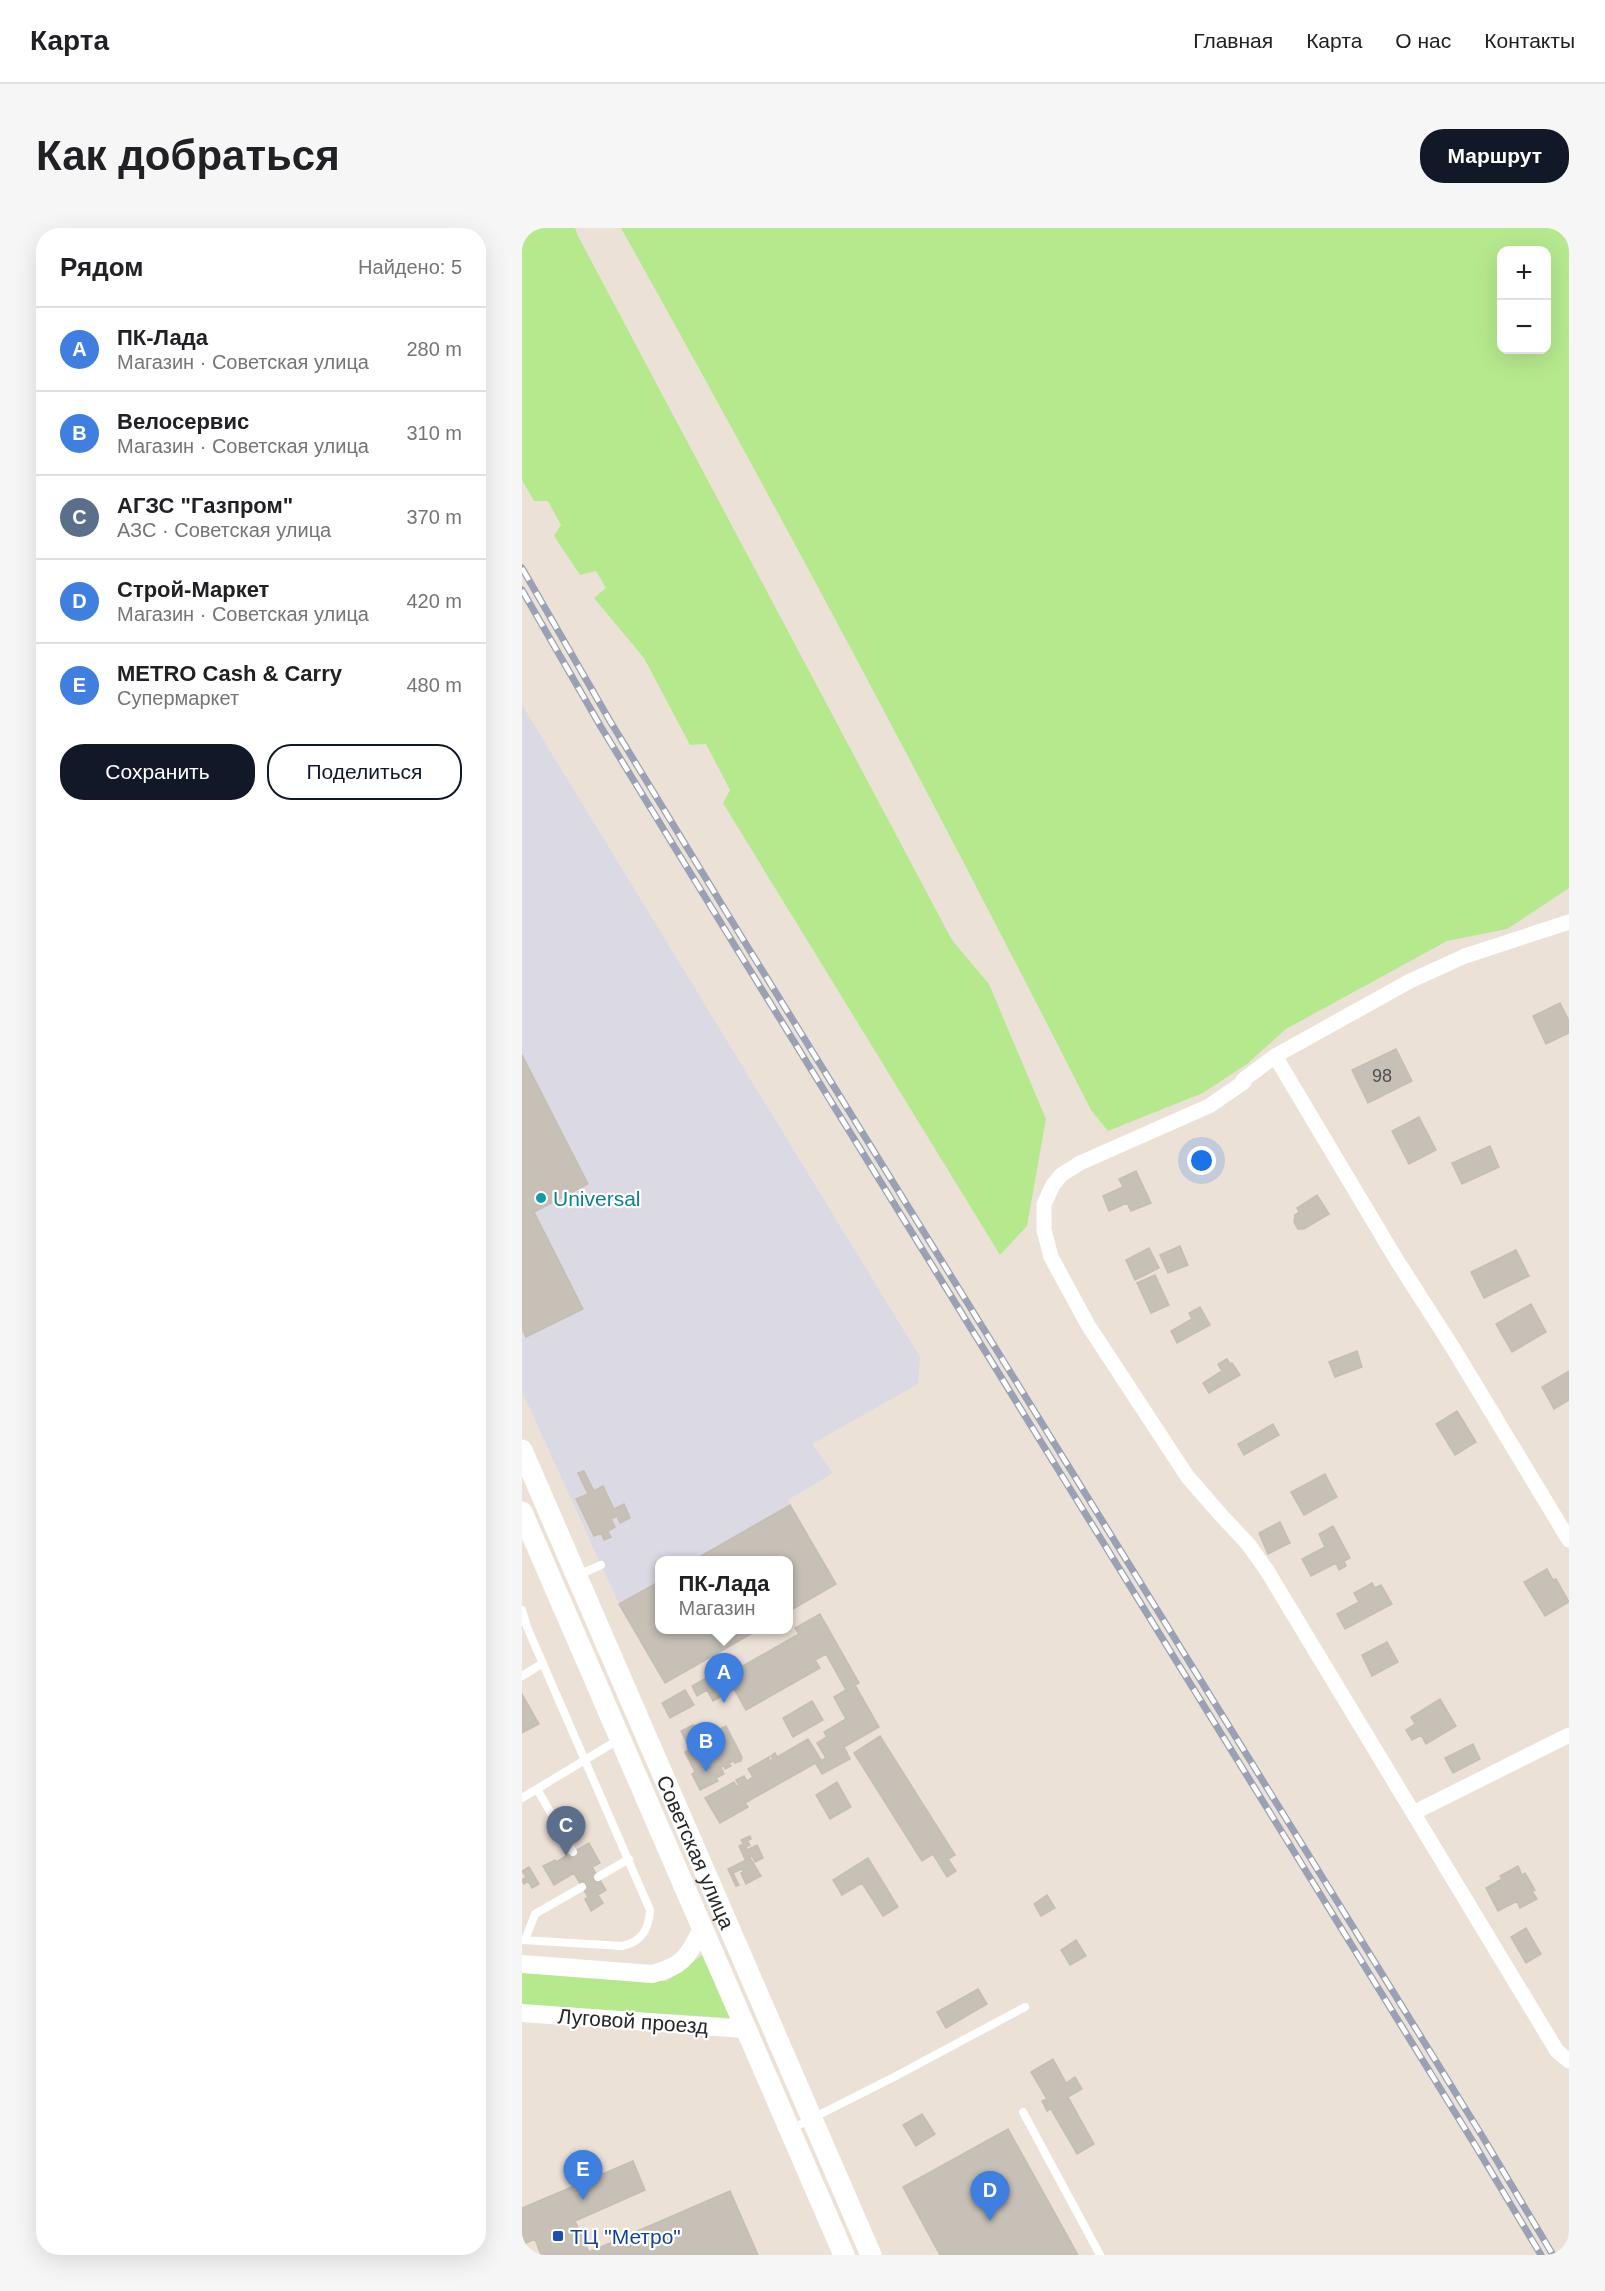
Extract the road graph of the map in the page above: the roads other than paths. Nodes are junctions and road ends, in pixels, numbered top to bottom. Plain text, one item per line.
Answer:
1 (1569, 922) edge
2 (1275, 1056) junction
3 (522, 1450) edge
4 (531, 1508) edge
5 (1569, 1540) edge
6 (602, 1565) dead end
7 (576, 1576) junction
8 (522, 1610) edge
9 (543, 1663) junction
10 (522, 1676) edge
11 (1569, 1735) edge
12 (620, 1739) junction
13 (586, 1759) junction
14 (537, 1789) junction
15 (522, 1798) edge
16 (1413, 1813) junction
17 (573, 1852) dead end
18 (629, 1859) junction
19 (598, 1877) dead end
20 (582, 1887) dead end
21 (702, 1929) junction
22 (524, 1940) edge
23 (522, 1964) edge
24 (1025, 2007) dead end
25 (522, 2013) edge
26 (745, 2029) junction
27 (1569, 2061) edge
28 (1023, 2112) dead end
29 (812, 2119) junction
30 (790, 2129) junction
31 (844, 2255) edge
32 (871, 2255) edge
33 (1100, 2255) edge

1 - 2 street
2 - 5 street
2 - 16 street
3 - 4 main road, Советская улица
4 - 7 main road, Советская улица
4 - 12 main road, Советская улица
6 - 7 lane
7 - 29 main road, Советская улица
8 - 9 lane
9 - 10 lane
9 - 13 lane
11 - 16 street
12 - 13 lane
12 - 21 main road, Советская улица
13 - 14 lane
13 - 18 lane
14 - 15 lane
14 - 17 lane
16 - 27 street
18 - 19 lane
18 - 22 lane
20 - 22 lane
21 - 23 street
21 - 26 main road, Советская улица
24 - 29 lane
25 - 26 street, Луговой проезд
26 - 30 main road, Советская улица
28 - 33 lane
29 - 30 lane
29 - 32 main road, Советская улица
30 - 31 main road, Советская улица

